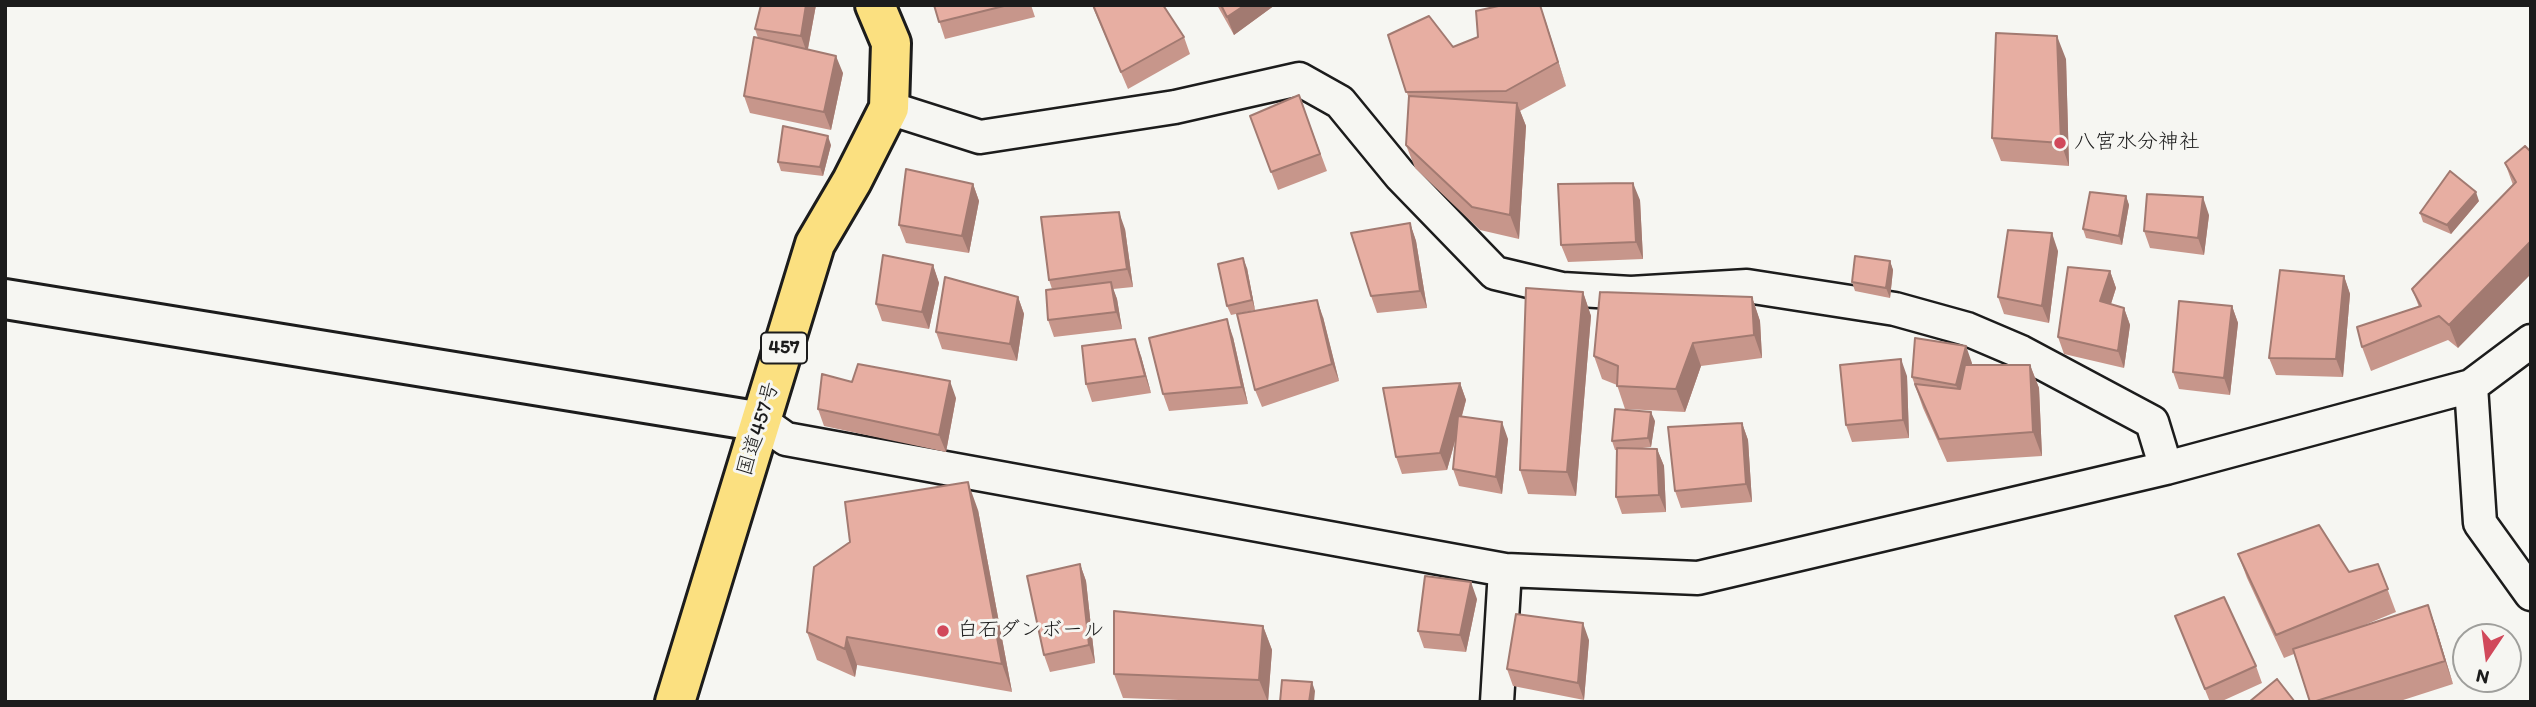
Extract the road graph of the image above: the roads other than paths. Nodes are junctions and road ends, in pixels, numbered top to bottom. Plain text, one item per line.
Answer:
1 (875, 5) edge
2 (889, 108) junction
3 (5, 299) edge
4 (2531, 341) edge
5 (2471, 386) junction
6 (762, 422) junction
7 (2166, 468) junction
8 (1505, 570) junction
9 (2531, 594) edge
10 (675, 702) edge
11 (1497, 702) edge

1 - 2 highway, 国道457号 / 457
2 - 6 highway, 国道457号 / 457
2 - 7 street
3 - 6 street
4 - 5 street
5 - 7 street
5 - 9 street
6 - 8 street
6 - 10 highway, 国道457号 / 457
7 - 8 street
8 - 11 street

